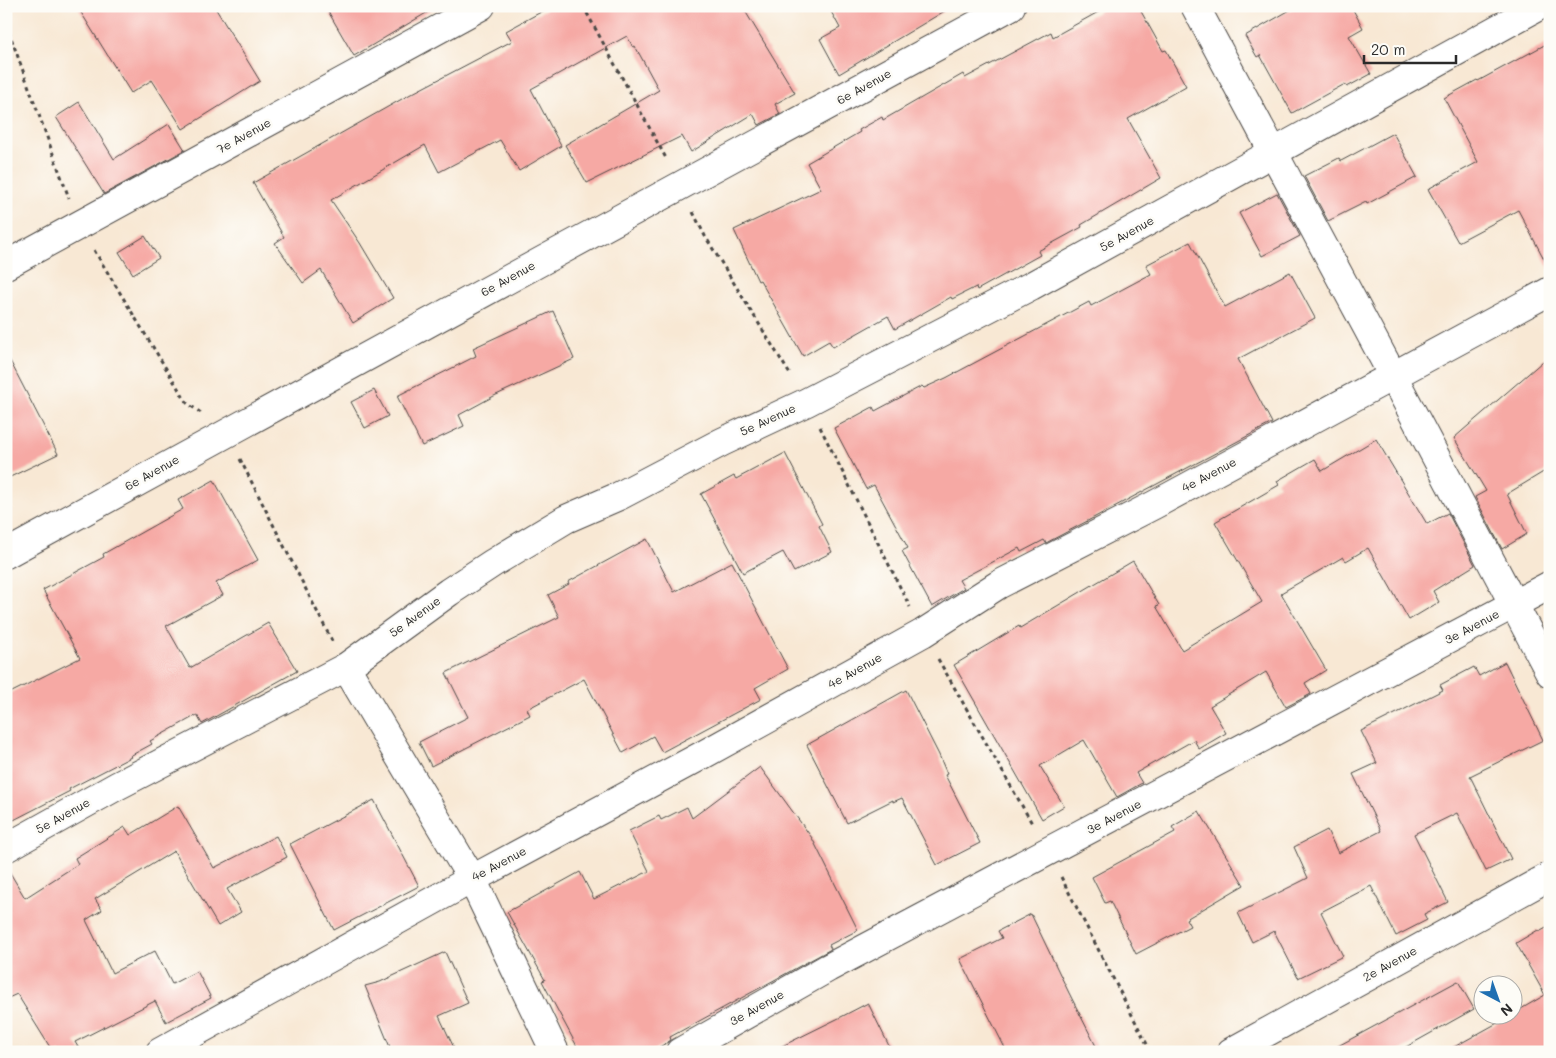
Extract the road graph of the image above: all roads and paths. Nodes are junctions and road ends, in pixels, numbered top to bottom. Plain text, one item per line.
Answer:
1 (481, 6) edge
2 (582, 6) edge
3 (1011, 6) edge
4 (1195, 6) edge
5 (1538, 6) edge
6 (1273, 154) junction
7 (682, 186) junction
8 (6, 265) edge
9 (1550, 291) edge
10 (1393, 376) junction
11 (807, 402) junction
12 (226, 432) junction
13 (6, 554) edge
14 (1550, 585) edge
15 (1513, 605) junction
16 (923, 633) junction
17 (346, 667) junction
18 (1550, 673) edge
19 (6, 848) edge
20 (1048, 852) junction
21 (1550, 876) edge
22 (472, 879) junction
23 (160, 1052) edge
24 (555, 1052) edge
25 (680, 1052) edge
26 (1151, 1052) edge
27 (1231, 1052) edge

1 - 8 street, 7e Avenue
2 - 7 path
3 - 7 street, 6e Avenue
4 - 6 street
5 - 6 street, 5e Avenue
6 - 10 street
6 - 11 street, 5e Avenue
7 - 11 path
7 - 12 street, 6e Avenue
9 - 10 street, 4e Avenue
10 - 15 street
10 - 16 street, 4e Avenue
11 - 16 path
11 - 17 street, 5e Avenue
12 - 13 street, 6e Avenue
12 - 17 path
14 - 15 street, 3e Avenue
15 - 18 street
15 - 20 street, 3e Avenue
16 - 20 path
16 - 22 street, 4e Avenue
17 - 19 street, 5e Avenue
17 - 22 street
20 - 25 street, 3e Avenue
20 - 26 path
21 - 27 street, 2e Avenue
22 - 23 street, 4e Avenue
22 - 24 street

